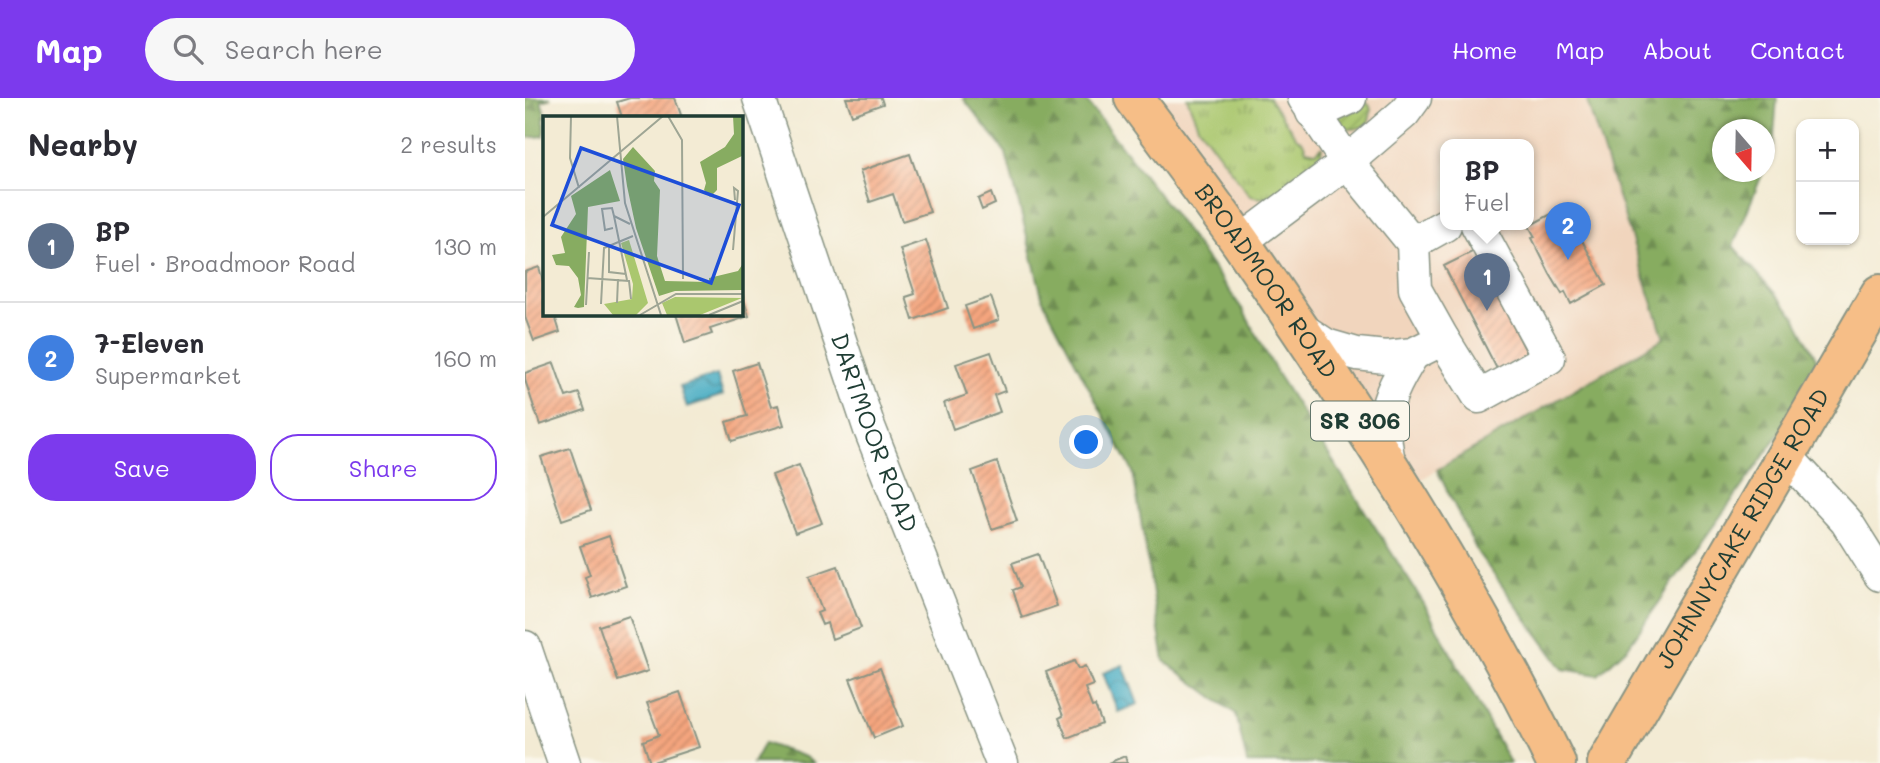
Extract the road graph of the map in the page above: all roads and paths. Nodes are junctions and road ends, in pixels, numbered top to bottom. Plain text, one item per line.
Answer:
1 (759, 98) edge
2 (1134, 98) edge
3 (1350, 98) edge
4 (1404, 103) edge
5 (1308, 105) edge
6 (1346, 162) junction
7 (1440, 228) edge
8 (1480, 230) edge
9 (1240, 242) junction
10 (1413, 243) junction
11 (1880, 294) edge
12 (1296, 325) junction
13 (1443, 339) junction
14 (1413, 354) junction
15 (1785, 455) junction
16 (1391, 469) junction
17 (1880, 575) edge
18 (525, 647) edge
19 (564, 763) edge
20 (1002, 763) edge
21 (1556, 763) edge
22 (1607, 763) edge

1 - 20 street, DARTMOOR ROAD
2 - 9 main road, BROADMOOR ROAD / SR 306
3 - 5 street
4 - 6 street
5 - 6 street
6 - 9 street
6 - 10 street
7 - 10 street
8 - 13 street
9 - 12 main road, BROADMOOR ROAD / SR 306
10 - 13 street
11 - 15 main road, JOHNNYCAKE RIDGE ROAD
12 - 14 street
12 - 16 main road, BROADMOOR ROAD / SR 306
13 - 14 street
14 - 16 street
15 - 17 street
15 - 22 main road, JOHNNYCAKE RIDGE ROAD
16 - 21 main road, BROADMOOR ROAD / SR 306
18 - 19 street

